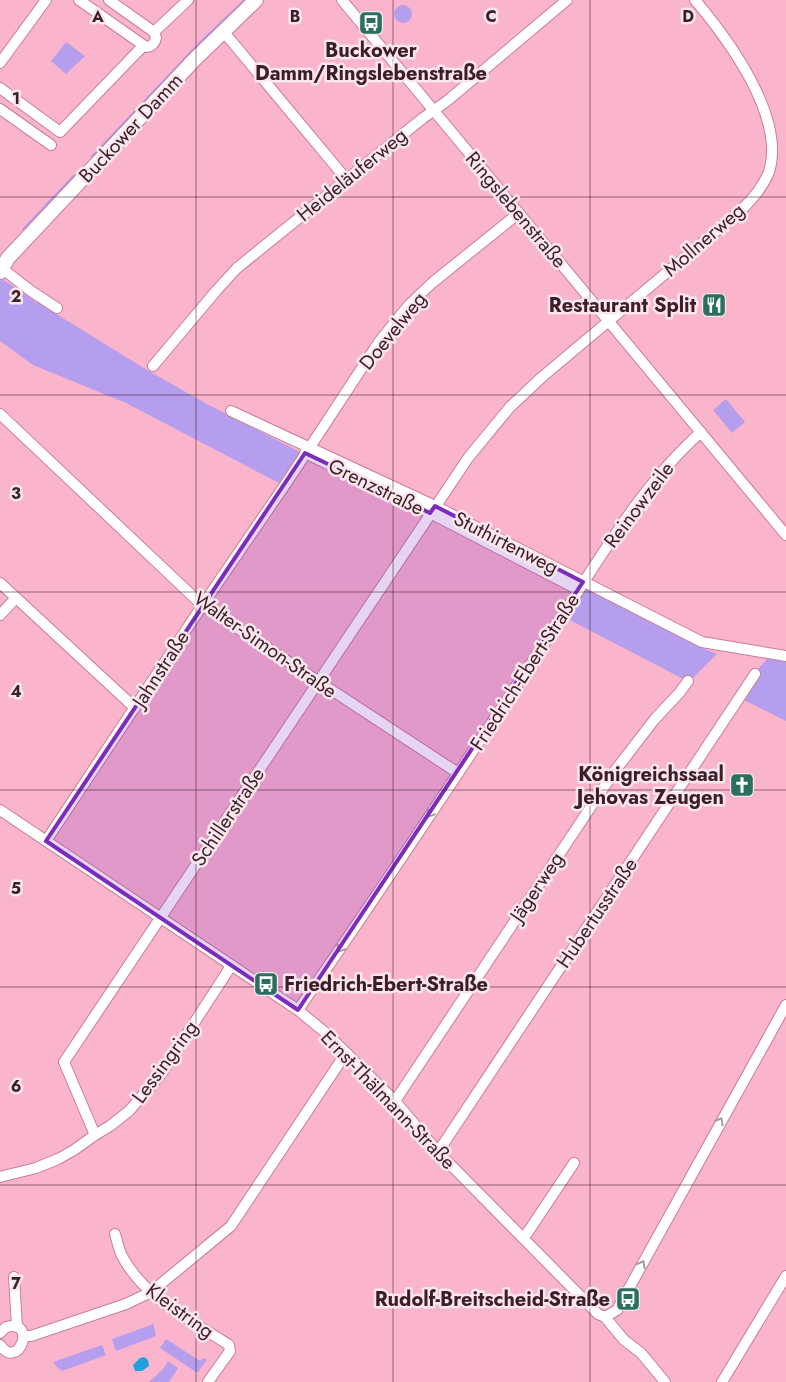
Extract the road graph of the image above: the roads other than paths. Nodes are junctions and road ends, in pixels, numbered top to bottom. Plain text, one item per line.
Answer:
1 (46, 0) edge
2 (79, 0) edge
3 (109, 0) edge
4 (188, 0) edge
5 (256, 0) edge
6 (342, 0) edge
7 (567, 0) edge
8 (695, 0) edge
9 (223, 31) junction
10 (154, 32) junction
11 (142, 45) junction
12 (0, 63) edge
13 (0, 88) edge
14 (0, 108) edge
15 (434, 110) junction
16 (51, 145) dead end
17 (347, 180) junction
18 (519, 213) junction
19 (2, 266) edge
20 (57, 308) dead end
21 (609, 321) junction
22 (153, 366) dead end
23 (231, 412) dead end
24 (0, 414) edge
25 (701, 432) junction
26 (307, 450) junction
27 (433, 510) junction
28 (786, 535) edge
29 (0, 583) edge
30 (581, 586) junction
31 (16, 598) junction
32 (202, 606) junction
33 (0, 615) edge
34 (786, 656) edge
35 (755, 674) dead end
36 (688, 680) dead end
37 (318, 682) junction
38 (135, 708) junction
39 (458, 774) junction
40 (0, 810) edge
41 (46, 841) junction
42 (160, 919) junction
43 (231, 966) junction
44 (786, 1005) edge
45 (298, 1010) junction
46 (346, 1053) junction
47 (395, 1101) junction
48 (95, 1135) junction
49 (438, 1152) junction
50 (574, 1163) dead end
51 (0, 1177) edge
52 (115, 1234) dead end
53 (522, 1238) junction
54 (786, 1276) edge
55 (14, 1277) dead end
56 (152, 1292) junction
57 (605, 1317) junction
58 (17, 1328) junction
59 (0, 1333) edge
60 (24, 1336) junction
61 (0, 1344) edge
62 (208, 1382) edge
63 (665, 1382) edge
64 (722, 1382) edge

1 - 12 street
2 - 11 street
3 - 10 street
4 - 10 street
5 - 9 main road, Buckower Damm
6 - 15 street, Ringslebenstraße
7 - 15 street, Heideläuferweg
8 - 21 street, Mollnerweg
9 - 17 street
9 - 19 main road, Buckower Damm
10 - 11 street
11 - 13 street
14 - 16 street
15 - 17 street, Heideläuferweg
15 - 18 street, Ringslebenstraße
17 - 22 street, Heideläuferweg
18 - 21 street, Ringslebenstraße
18 - 26 street, Doevelweg
19 - 20 street
21 - 25 street, Ringslebenstraße
21 - 27 street, Mollnerweg
23 - 26 street, Stuthirtenweg
24 - 32 street, Walter-Simon-Straße
25 - 28 street, Ringslebenstraße
25 - 30 street, Reinowzeile
26 - 27 street, Stuthirtenweg
26 - 32 street, Jahnstraße
27 - 30 street, Stuthirtenweg
27 - 37 street, Schillerstraße
29 - 31 street
30 - 34 street, Stuthirtenweg
30 - 39 street, Friedrich-Ebert-Straße
31 - 33 street
31 - 38 street
32 - 37 street, Walter-Simon-Straße
32 - 38 street, Jahnstraße
35 - 49 street, Hubertusstraße
36 - 47 street, Jägerweg
37 - 39 street, Walter-Simon-Straße
37 - 42 street, Schillerstraße
38 - 41 street, Jahnstraße
39 -> 45 street, Friedrich-Ebert-Straße
40 - 41 street, Ernst-Thälmann-Straße
41 - 42 street, Ernst-Thälmann-Straße
42 - 43 street, Ernst-Thälmann-Straße
42 - 48 street, Schillerstraße
43 - 45 street, Ernst-Thälmann-Straße
43 - 48 street, Lessingring
57 -> 44 street
45 - 46 street, Ernst-Thälmann-Straße
46 - 47 street, Ernst-Thälmann-Straße
46 - 56 street
47 - 49 street, Ernst-Thälmann-Straße
48 - 51 street, Lessingring
49 - 53 street, Ernst-Thälmann-Straße
50 - 53 street
52 - 56 street, Kleistring
53 - 57 street, Ernst-Thälmann-Straße
54 - 64 street
55 - 58 street
56 - 60 street
56 - 62 street, Kleistring
57 - 63 street, Ernst-Thälmann-Straße
58 - 59 street
58 - 60 street
60 - 61 street

